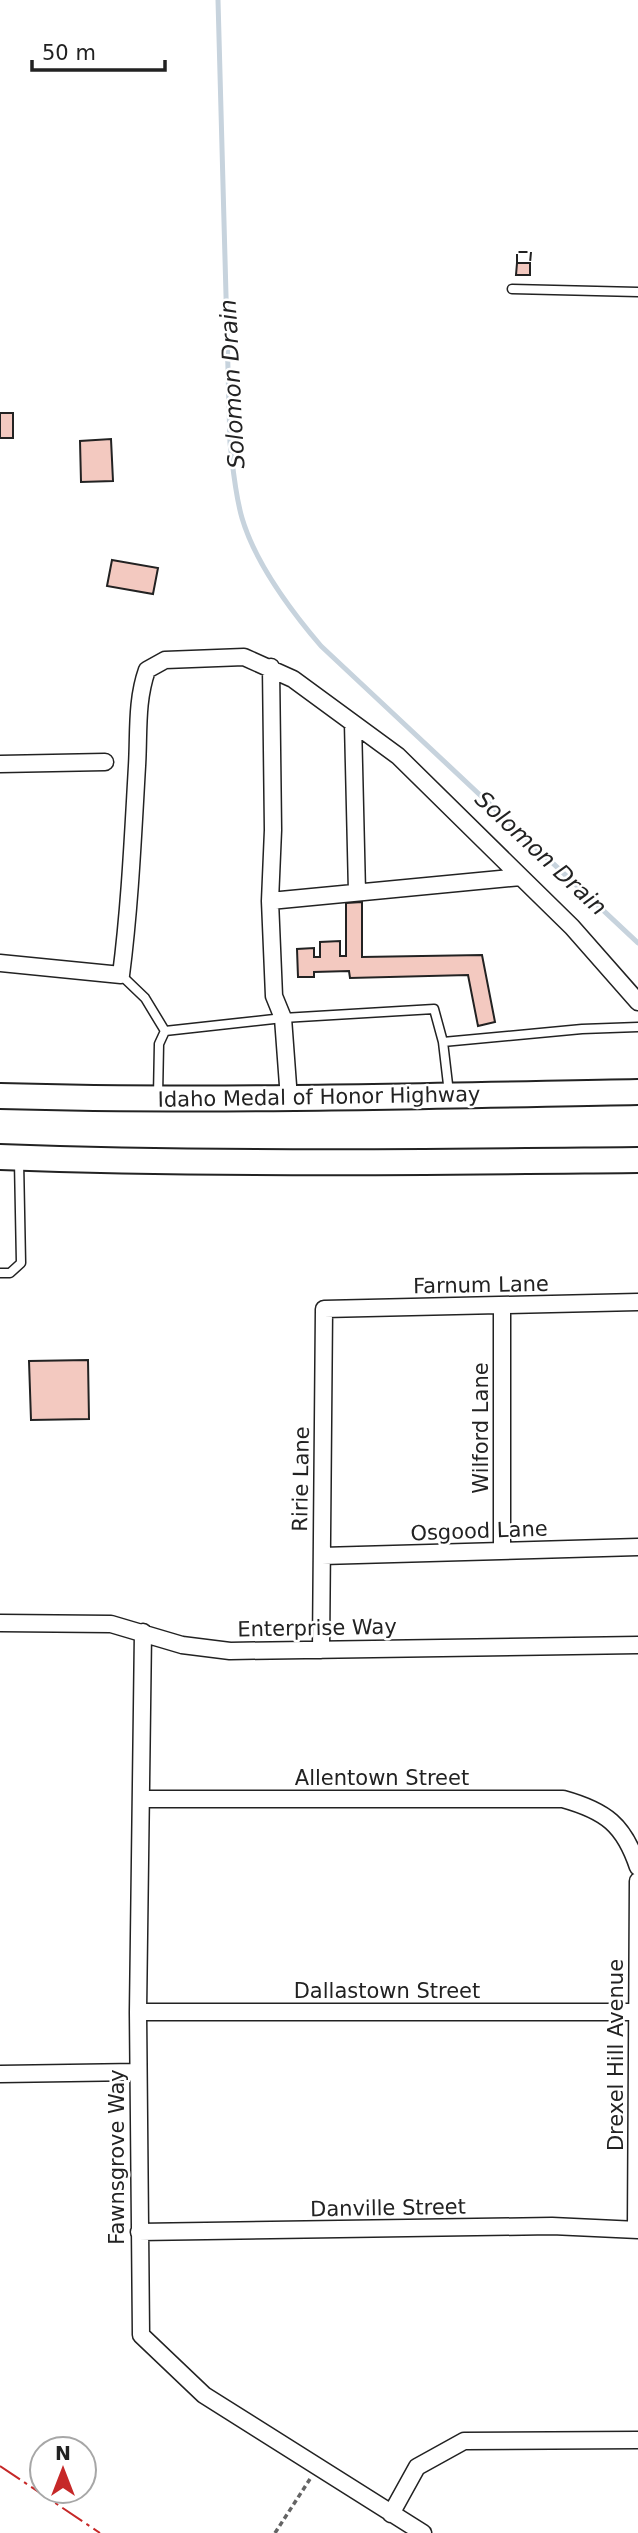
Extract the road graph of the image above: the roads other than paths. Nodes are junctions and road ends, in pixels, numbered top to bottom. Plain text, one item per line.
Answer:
1 (512, 289) dead end
2 (638, 292) edge
3 (271, 667) junction
4 (354, 723) junction
5 (105, 762) dead end
6 (0, 764) edge
7 (521, 877) junction
8 (357, 892) junction
9 (270, 901) junction
10 (0, 963) edge
11 (121, 975) junction
12 (638, 1002) edge
13 (283, 1018) junction
14 (638, 1027) edge
15 (165, 1031) junction
16 (443, 1042) junction
17 (638, 1092) edge
18 (0, 1096) edge
19 (449, 1096) junction
20 (289, 1099) junction
21 (158, 1100) junction
22 (10, 1158) edge
23 (638, 1160) edge
24 (0, 1273) edge
25 (638, 1302) edge
26 (502, 1305) junction
27 (324, 1309) joint
28 (638, 1547) edge
29 (502, 1551) junction
30 (322, 1556) junction
31 (0, 1623) edge
32 (143, 1632) junction
33 (638, 1646) edge
34 (321, 1650) junction
35 (141, 1799) junction
36 (638, 1867) edge
37 (638, 1881) edge
38 (138, 2012) junction
39 (637, 2012) edge
40 (138, 2072) junction
41 (0, 2074) edge
42 (637, 2230) edge
43 (139, 2232) junction
44 (638, 2440) edge
45 (391, 2514) junction
46 (423, 2533) edge

1 - 2 lane
3 - 4 street
3 - 9 street
3 - 11 street
4 - 7 street
4 - 8 street
5 - 6 street
7 - 8 street
7 - 12 street
8 - 9 street
9 - 13 street
10 - 11 street
11 - 15 lane
13 - 15 lane
13 - 16 lane
13 - 20 street
14 - 16 lane
15 - 21 lane
16 - 19 lane
17 - 19 main road, Idaho Medal of Honor Highway
18 - 21 main road, Idaho Medal of Honor Highway
19 - 20 main road, Idaho Medal of Honor Highway
20 - 21 main road, Idaho Medal of Honor Highway
22 - 23 main road
22 - 24 lane
25 - 26 street, Farnum Lane
26 - 27 street, Farnum Lane
26 - 29 street, Wilford Lane
27 - 30 street, Ririe Lane
28 - 29 street, Osgood Lane
29 - 30 street, Osgood Lane
30 - 34 street, Ririe Lane
31 - 32 street, Enterprise Way
32 - 34 street, Enterprise Way
32 - 35 street, Fawnsgrove Way
33 - 34 street, Enterprise Way
35 - 36 street, Allentown Street
35 - 38 street, Fawnsgrove Way
37 - 39 street, Drexel Hill Avenue
38 - 39 street, Dallastown Street
38 - 40 street, Fawnsgrove Way
39 - 42 street, Drexel Hill Avenue
40 - 41 street
40 - 43 street, Fawnsgrove Way
42 - 43 street, Danville Street
43 - 45 street, Fawnsgrove Way
44 - 45 street
45 - 46 street, Fawnsgrove Way

